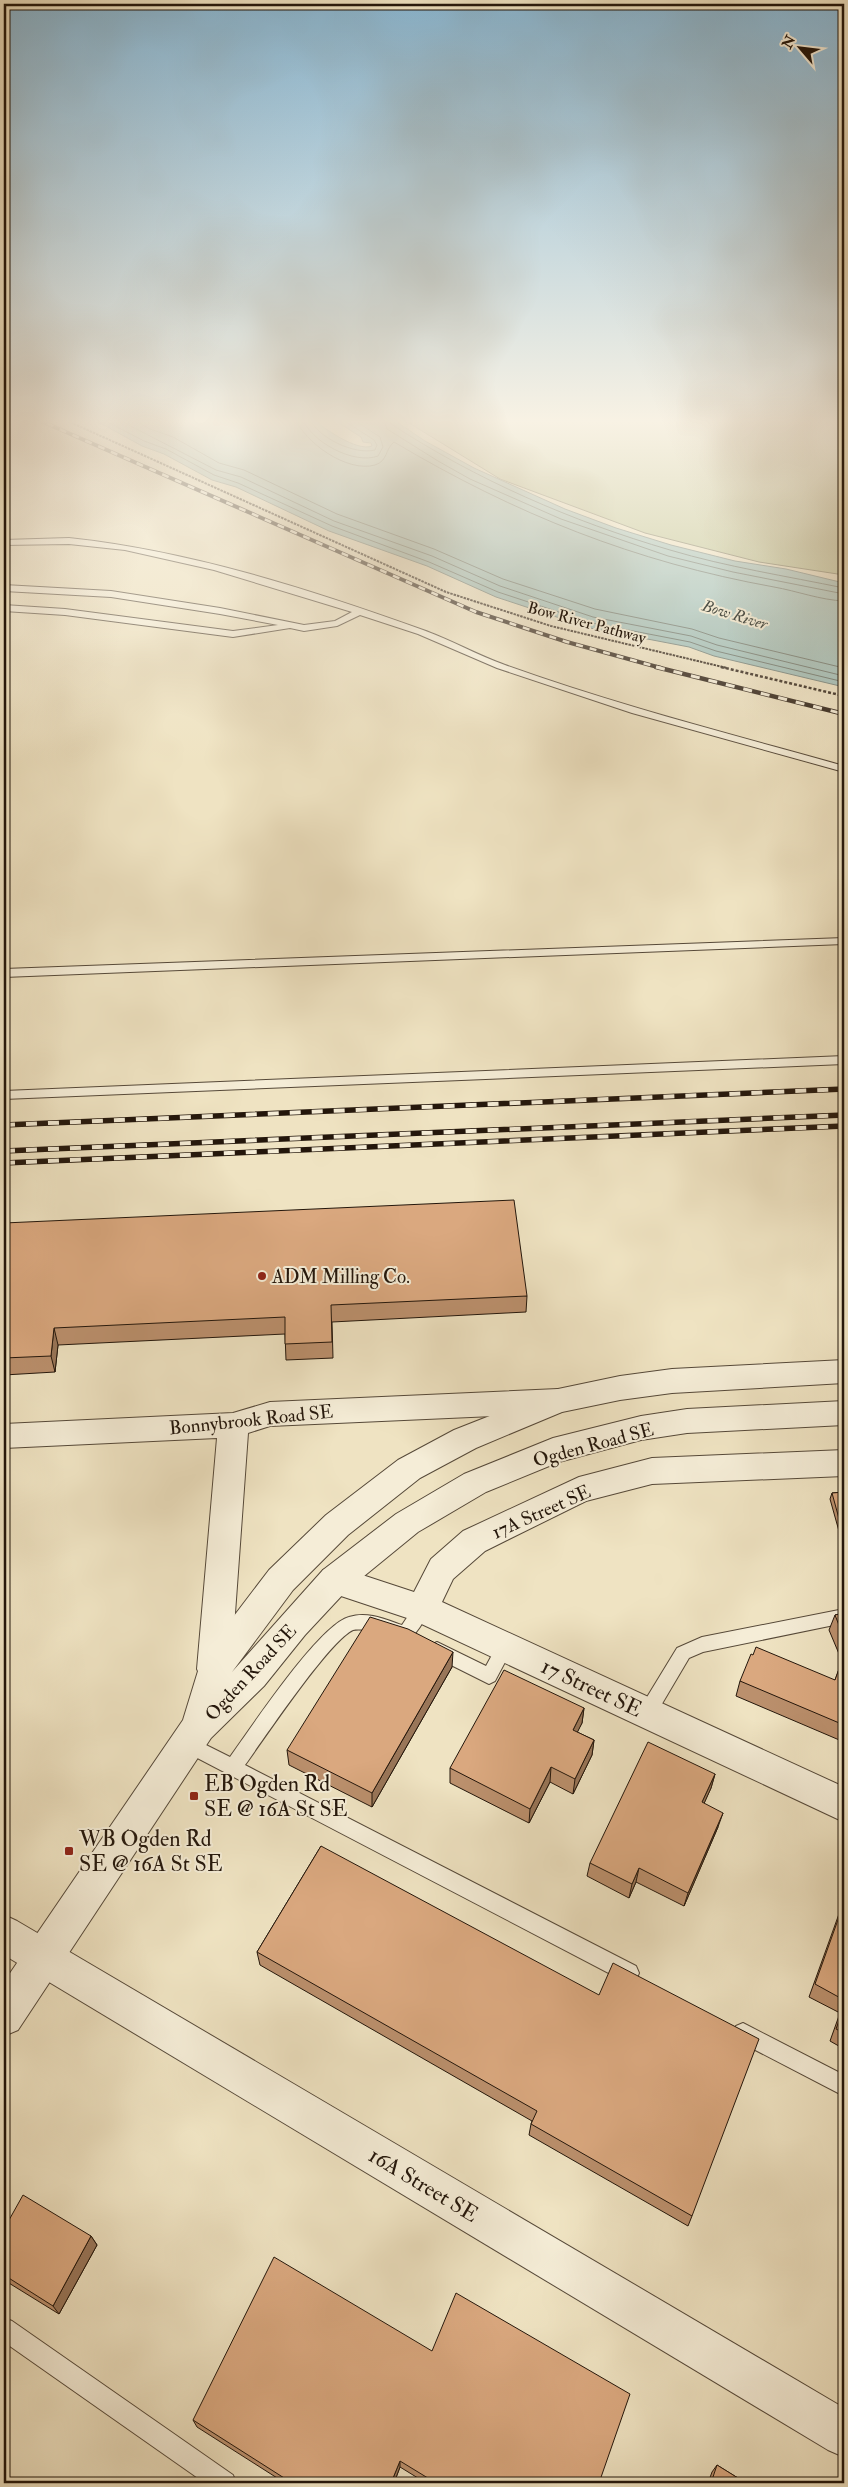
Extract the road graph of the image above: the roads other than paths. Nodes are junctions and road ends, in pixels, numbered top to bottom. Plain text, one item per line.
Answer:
1 (4, 543) edge
2 (4, 588) edge
3 (4, 608) edge
4 (360, 611) junction
5 (292, 626) junction
6 (844, 769) edge
7 (844, 941) edge
8 (4, 973) edge
9 (844, 1060) edge
10 (4, 1095) edge
11 (844, 1371) edge
12 (558, 1401) junction
13 (844, 1413) edge
14 (233, 1425) junction
15 (4, 1436) edge
16 (844, 1463) edge
17 (335, 1580) junction
18 (844, 1616) edge
19 (414, 1621) junction
20 (214, 1669) junction
21 (647, 1713) junction
22 (194, 1735) junction
23 (233, 1767) junction
24 (844, 1805) edge
25 (4, 1934) edge
26 (44, 1958) junction
27 (642, 1981) edge
28 (4, 2016) edge
29 (730, 2026) edge
30 (844, 2086) edge
31 (4, 2329) edge
32 (844, 2434) edge
33 (225, 2483) edge

1 - 4 lane
2 - 5 lane
3 - 5 lane
4 - 5 lane
4 - 6 lane
7 - 8 lane
9 - 10 lane
11 - 12 street, Ogden Road SE
12 - 14 street, Bonnybrook Road SE
12 - 20 street, Ogden Road SE
13 - 17 street, Ogden Road SE
14 - 15 street, Bonnybrook Road SE
14 - 20 street, Ogden Road SE
16 - 19 street, 17A Street SE
17 - 19 street, 17 Street SE
17 - 22 street, Ogden Road SE
18 - 21 lane
19 - 21 street, 17 Street SE
19 - 23 lane
20 - 22 street, Ogden Road SE
21 - 24 street, 17 Street SE
22 - 23 lane
22 - 26 street, Ogden Road SE
23 - 27 lane
25 - 26 street, 16A Street SE
26 - 28 street, Ogden Road SE
26 - 32 street, 16A Street SE
29 - 30 lane
31 - 33 lane

